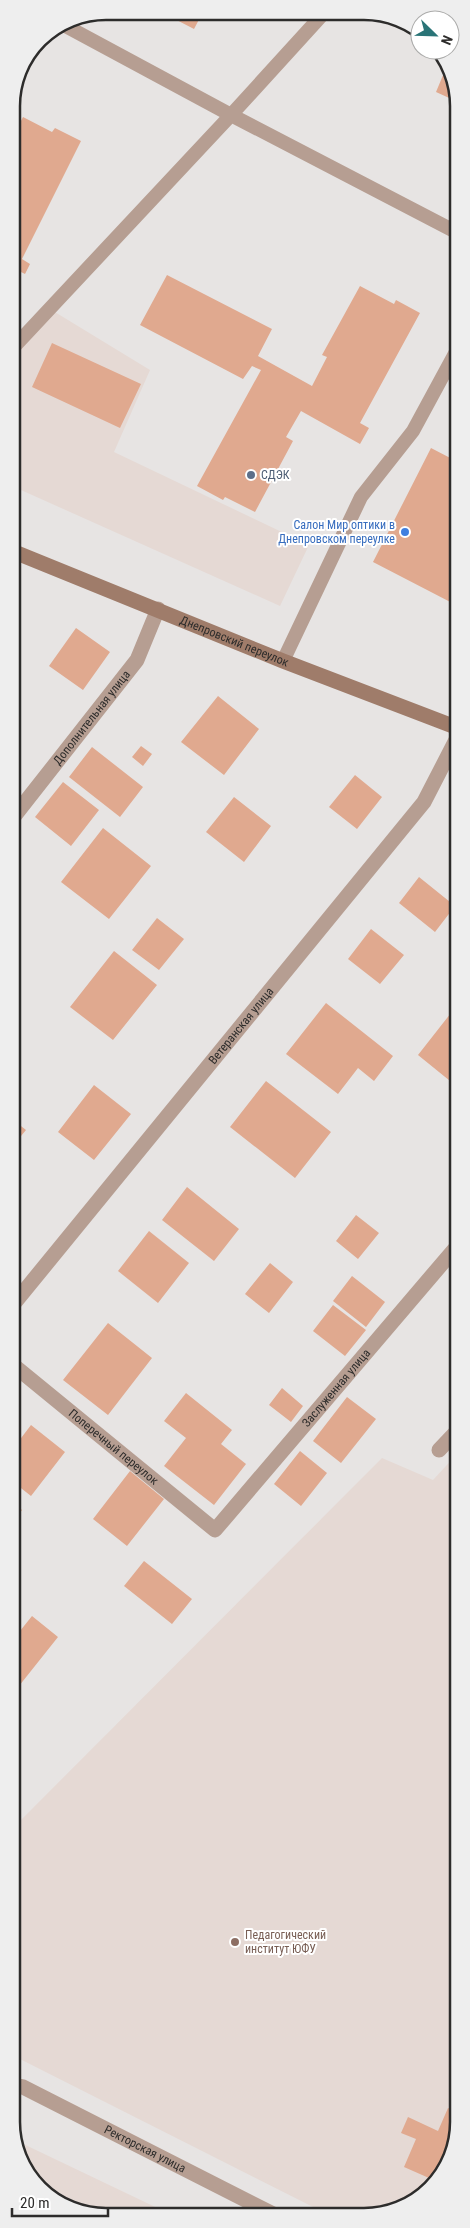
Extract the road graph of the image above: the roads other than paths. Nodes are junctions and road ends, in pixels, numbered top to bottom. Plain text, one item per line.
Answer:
1 (318, 20) edge
2 (70, 29) edge
3 (231, 115) junction
4 (450, 229) edge
5 (20, 340) edge
6 (450, 363) edge
7 (20, 554) edge
8 (158, 609) junction
9 (283, 661) junction
10 (450, 725) edge
11 (450, 752) edge
12 (20, 809) edge
13 (450, 1254) edge
14 (20, 1296) edge
15 (20, 1371) edge
16 (450, 1438) edge
17 (438, 1450) dead end
18 (214, 1530) joint
19 (20, 2086) edge
20 (261, 2208) edge

1 - 3 lane
2 - 3 lane
3 - 4 lane
3 - 5 lane
6 - 9 lane
7 - 8 street, Днепровский переулок
8 - 9 street, Днепровский переулок
8 - 12 street, Дополнительная улица
9 - 10 street, Днепровский переулок
11 - 14 street, Ветеранская улица
13 - 18 street, Заслуженная улица
15 - 18 street, Поперечный переулок
16 - 17 street
19 - 20 street, Ректорская улица

